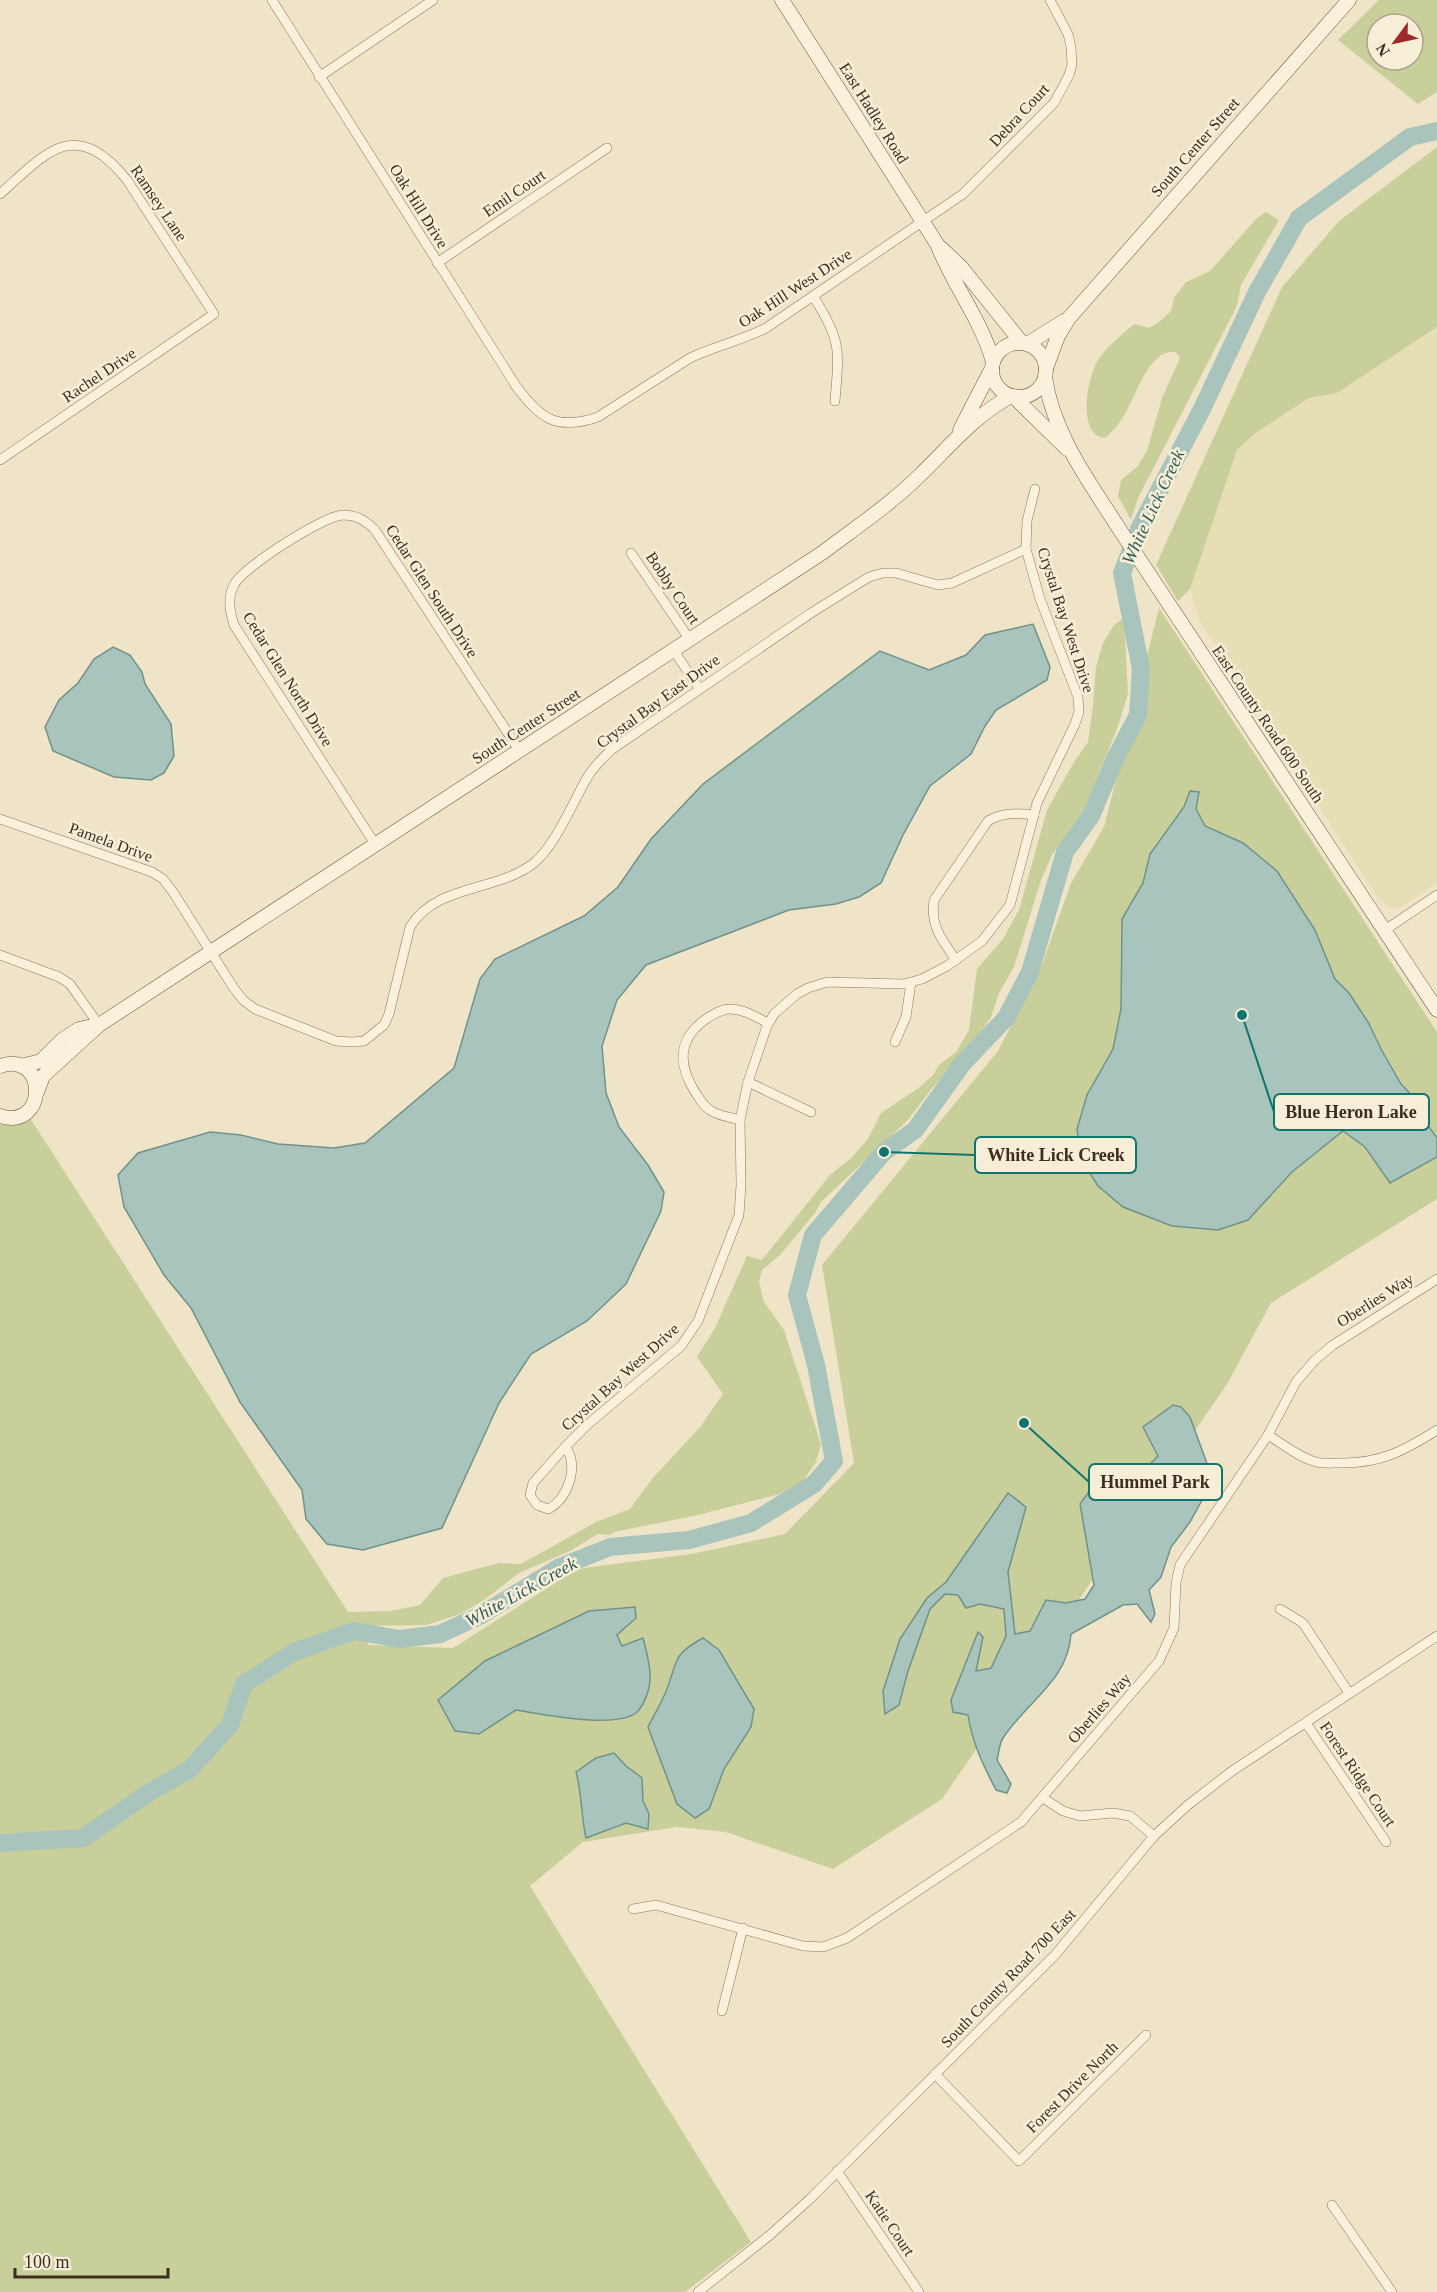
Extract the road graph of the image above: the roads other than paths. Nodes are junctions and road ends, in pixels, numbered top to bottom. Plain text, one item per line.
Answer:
1 (272, 0) edge
2 (433, 0) edge
3 (782, 0) edge
4 (1050, 0) edge
5 (1349, 0) edge
6 (319, 76) junction
7 (608, 148) dead end
8 (0, 194) edge
9 (922, 222) junction
10 (937, 244) junction
11 (437, 263) junction
12 (813, 296) junction
13 (214, 314) joint
14 (1069, 318) junction
15 (1024, 343) junction
16 (992, 365) junction
17 (1046, 373) junction
18 (1012, 396) junction
19 (835, 401) dead end
20 (551, 420) joint
21 (957, 436) junction
22 (1073, 455) junction
23 (0, 460) edge
24 (1035, 489) dead end
25 (288, 543) joint
26 (1026, 549) junction
27 (632, 552) dead end
28 (690, 640) junction
29 (674, 651) junction
30 (699, 688) junction
31 (519, 750) junction
32 (1034, 815) junction
33 (0, 819) edge
34 (375, 844) junction
35 (1437, 895) edge
36 (1385, 930) junction
37 (211, 951) junction
38 (0, 955) edge
39 (956, 960) junction
40 (911, 982) junction
41 (1437, 1010) edge
42 (768, 1023) junction
43 (99, 1024) junction
44 (895, 1042) dead end
45 (0, 1058) edge
46 (12, 1065) edge
47 (748, 1082) junction
48 (37, 1092) junction
49 (811, 1112) dead end
50 (1, 1117) edge
51 (740, 1120) junction
52 (1437, 1279) edge
53 (1437, 1430) edge
54 (1268, 1435) junction
55 (566, 1447) junction
56 (1280, 1609) dead end
57 (1437, 1636) edge
58 (1349, 1693) junction
59 (1306, 1723) junction
60 (1042, 1798) junction
61 (1154, 1836) junction
62 (1386, 1842) dead end
63 (633, 1909) dead end
64 (743, 1928) junction
65 (722, 2011) dead end
66 (1146, 2035) dead end
67 (935, 2074) junction
68 (837, 2171) junction
69 (1332, 2205) dead end
70 (698, 2292) edge
71 (919, 2292) edge
72 (1392, 2292) edge

1 - 6 street, Oak Hill Drive
2 - 6 street
3 - 9 main road, East Hadley Road
4 - 9 street, Debra Court
5 - 14 main road, South Center Street
6 - 11 street, Oak Hill Drive
7 - 11 street, Emil Court
8 - 13 street, Ramsey Lane
9 - 10 main road, East Hadley Road
9 - 12 street, Oak Hill West Drive
10 - 15 main road, East Hadley Road
10 - 16 main road, East Hadley Road
11 - 20 street, Oak Hill Drive
12 - 19 street
12 - 20 street, Oak Hill West Drive
13 - 23 street, Rachel Drive
14 - 15 main road, South Center Street
14 - 17 main road, South Center Street
15 - 16 main road
15 - 17 main road
16 - 18 main road
16 - 21 main road, South Center Street
17 - 18 main road
17 - 22 main road, East County Road 600 South
18 - 21 main road, South Center Street
18 - 22 main road, East County Road 600 South
21 - 28 main road, South Center Street
22 - 36 main road, East County Road 600 South
24 - 26 street, Crystal Bay West Drive
25 - 31 street, Cedar Glen South Drive
25 - 34 street, Cedar Glen North Drive
26 - 30 street, Crystal Bay East Drive
26 - 32 street, Crystal Bay West Drive
27 - 28 street, Bobby Court
28 - 29 main road, South Center Street
29 - 30 street
29 - 31 main road, South Center Street
30 - 37 street, Crystal Bay East Drive
31 - 34 main road, South Center Street
32 - 39 street, Crystal Bay West Drive
32 - 39 street
33 - 37 street, Pamela Drive
34 - 37 main road, South Center Street
35 - 36 street
36 - 41 main road, East County Road 600 South
37 - 43 main road, South Center Street
38 - 43 street
39 - 40 street, Crystal Bay West Drive
40 - 42 street, Crystal Bay West Drive
40 - 44 street
42 - 47 street, Crystal Bay West Drive
42 - 51 street
43 - 46 main road, South Center Street
43 - 48 main road, South Center Street
45 - 46 street
46 - 48 main road
47 - 49 street
47 - 51 street, Crystal Bay West Drive
48 - 50 main road, South Center Street
51 - 55 street, Crystal Bay West Drive
52 - 54 street, Oberlies Way
53 - 54 street
54 - 60 street, Oberlies Way
55 - 55 street, Crystal Bay West Drive
56 - 58 street
57 - 58 street, South County Road 700 East
58 - 59 street, South County Road 700 East
59 - 61 street, South County Road 700 East
59 - 62 street, Forest Ridge Court
60 - 61 street
60 - 64 street, Oberlies Way
61 - 67 street, South County Road 700 East
63 - 64 street, Oberlies Way
64 - 65 street
66 - 67 street, Forest Drive North
67 - 68 street, South County Road 700 East
68 - 70 street, South County Road 700 East
68 - 71 street, Katie Court
69 - 72 street

